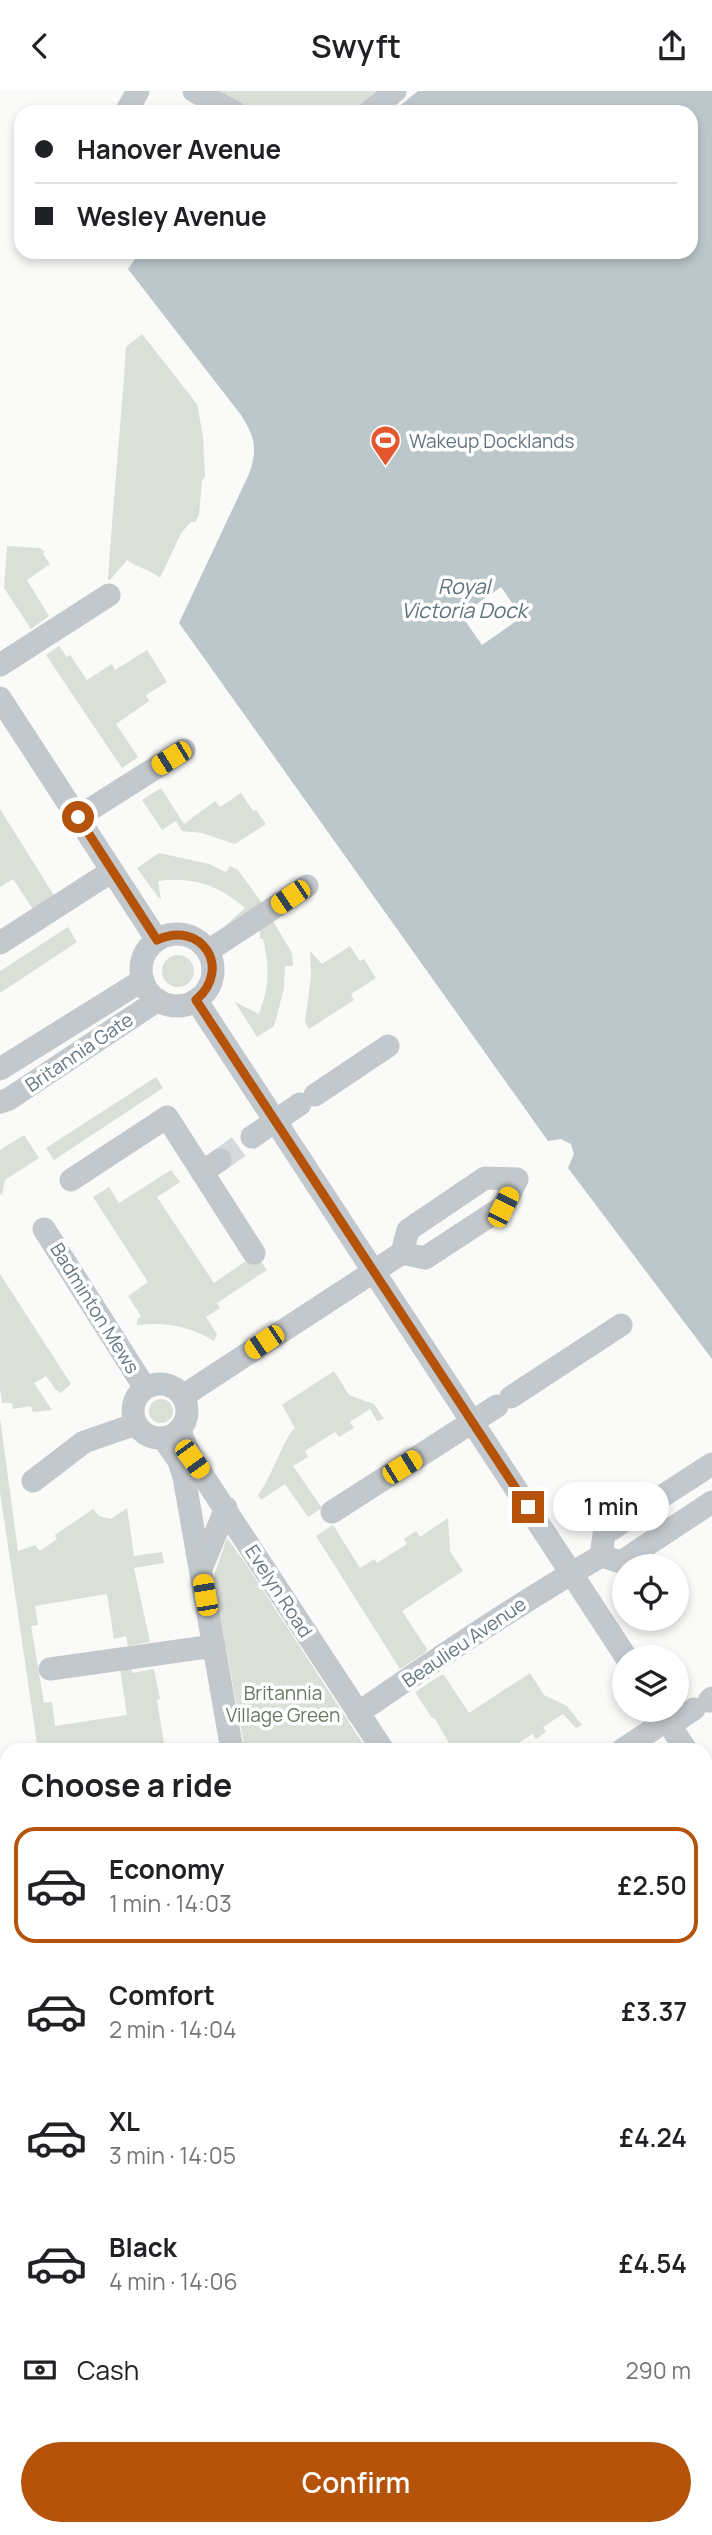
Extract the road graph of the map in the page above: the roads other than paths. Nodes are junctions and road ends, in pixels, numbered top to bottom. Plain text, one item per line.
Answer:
1 (194, 91) edge
2 (395, 91) edge
3 (221, 105) edge
4 (378, 105) edge
5 (109, 595) dead end
6 (0, 665) edge
7 (0, 698) edge
8 (184, 750) dead end
9 (78, 817) junction
10 (113, 871) junction
11 (307, 886) dead end
12 (157, 940) junction
13 (0, 943) edge
14 (208, 951) junction
15 (143, 980) junction
16 (158, 1000) junction
17 (196, 1000) junction
18 (388, 1046) dead end
19 (0, 1069) edge
20 (0, 1102) edge
21 (275, 1121) junction
22 (252, 1137) tunnel mouth
23 (71, 1180) dead end
24 (44, 1229) dead end
25 (254, 1252) dead end
26 (402, 1253) junction
27 (372, 1272) junction
28 (621, 1325) dead end
29 (145, 1388) junction
30 (183, 1396) junction
31 (472, 1423) junction
32 (136, 1424) junction
33 (171, 1434) junction
34 (712, 1464) edge
35 (33, 1481) dead end
36 (712, 1502) edge
37 (226, 1508) junction
38 (332, 1512) dead end
39 (601, 1556) junction
40 (201, 1569) junction
41 (570, 1574) junction
42 (618, 1645) edge
43 (214, 1646) junction
44 (50, 1669) dead end
45 (358, 1713) junction
46 (660, 1722) edge
47 (668, 1722) edge
48 (231, 1743) edge
49 (378, 1743) edge
50 (632, 1743) edge
51 (682, 1743) edge

1 - 3 street
2 - 4 street
5 - 6 street
7 - 9 street
8 - 9 street
9 - 10 street
10 - 12 street
10 - 13 street
11 - 14 street
12 - 14 street
12 - 15 street
14 - 17 street
15 - 16 street
15 - 19 street, Britannia Gate
16 - 17 street
16 - 20 street, Britannia Gate
17 - 21 street
18 - 21 street
21 - 22 street
21 - 27 street
23 - 25 street
24 - 29 street, Badminton Mews
26 - 26 street
26 - 27 street
27 - 30 street
27 - 31 street
28 - 31 street
29 - 30 street
29 - 32 street
30 - 33 street
31 - 38 street
31 - 41 street
32 - 33 street
32 - 35 street
33 - 37 street, Evelyn Road
33 - 40 street
34 - 39 street
36 - 39 street
37 - 40 street
37 - 45 street, Evelyn Road
39 - 41 street, Beaulieu Avenue
40 - 43 street
41 - 42 street
41 - 45 street, Beaulieu Avenue
43 - 44 street
43 - 48 street
45 - 49 street, Evelyn Road
46 - 50 street
47 - 51 street

